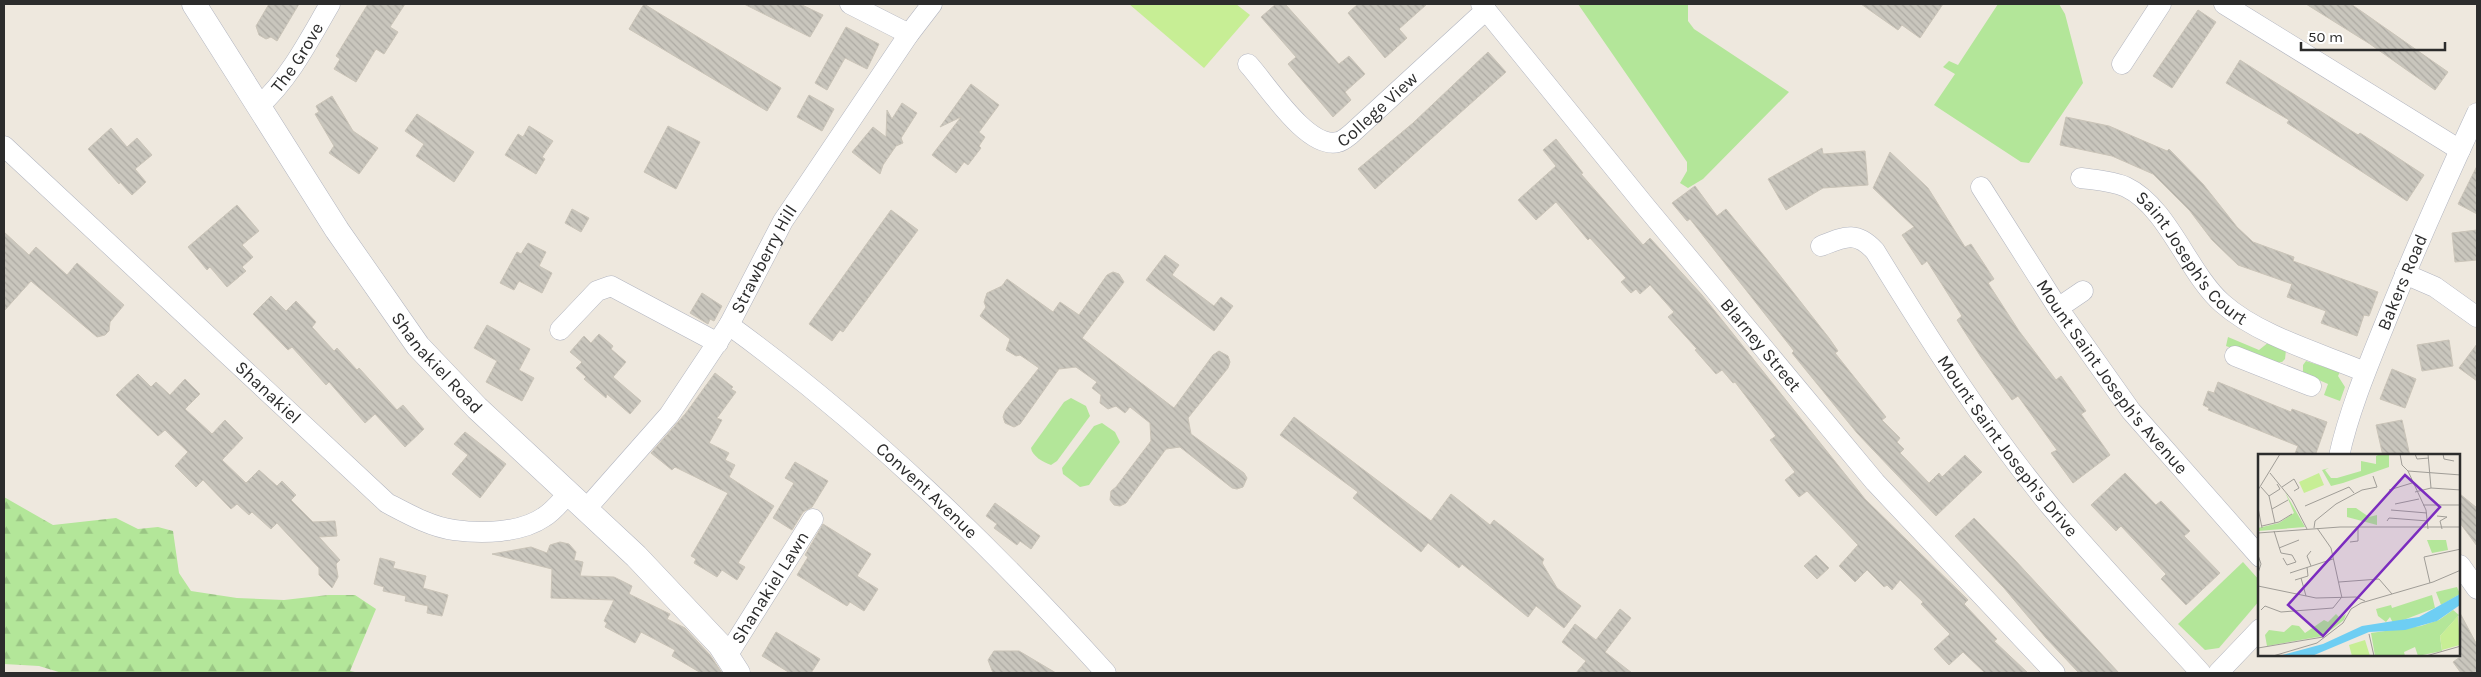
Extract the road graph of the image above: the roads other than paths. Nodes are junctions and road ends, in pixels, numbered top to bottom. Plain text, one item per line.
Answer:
1 (194, 4) edge
2 (330, 4) edge
3 (850, 4) edge
4 (932, 4) edge
5 (2161, 4) edge
6 (2224, 4) edge
7 (1484, 7) edge
8 (909, 34) junction
9 (1248, 64) dead end
10 (2122, 64) dead end
11 (259, 106) junction
12 (2477, 113) edge
13 (4, 146) edge
14 (2460, 150) junction
15 (2081, 178) dead end
16 (1980, 187) dead end
17 (1821, 246) dead end
18 (2405, 274) junction
19 (2083, 291) dead end
20 (2058, 308) junction
21 (2477, 317) edge
22 (729, 325) junction
23 (560, 330) dead end
24 (718, 343) junction
25 (2300, 346) junction
26 (2235, 356) dead end
27 (2365, 372) junction
28 (2287, 376) junction
29 (2312, 386) dead end
30 (2340, 454) edge
31 (569, 493) junction
32 (586, 509) junction
33 (813, 519) dead end
34 (2258, 555) edge
35 (2461, 566) edge
36 (2477, 589) edge
37 (2258, 631) edge
38 (733, 665) edge
39 (1106, 673) edge
40 (2055, 673) edge
41 (2201, 673) edge
42 (2218, 673) edge

1 - 11 street, Shanakiel Road
2 - 11 street, The Grove
3 - 8 street
4 - 8 street, Strawberry Hill
5 - 10 street
6 - 14 street
7 - 9 street, College View
7 - 40 street, Blarney Street
8 - 22 street, Strawberry Hill
11 - 31 street, Shanakiel Road
12 - 14 street, Bakers Road
13 - 31 street, Shanakiel
14 - 18 street, Bakers Road
15 - 25 street, Saint Joseph's Court
16 - 20 street, Mount Saint Joseph's Avenue
17 - 41 street, Mount Saint Joseph's Drive
18 - 21 street
18 - 27 street, Bakers Road
19 - 20 street
20 - 34 street, Mount Saint Joseph's Avenue
22 - 24 street, Strawberry Hill
22 - 39 street, Convent Avenue
23 - 24 street
24 - 32 street, Strawberry Hill
25 - 27 street, Saint Joseph's Court
25 - 28 street
26 - 28 street
27 - 30 street, Bakers Road
28 - 29 street
31 - 32 street, Shanakiel Road
32 - 38 street, Shanakiel Road
33 - 38 street, Shanakiel Lawn
35 - 36 street
37 - 42 street

